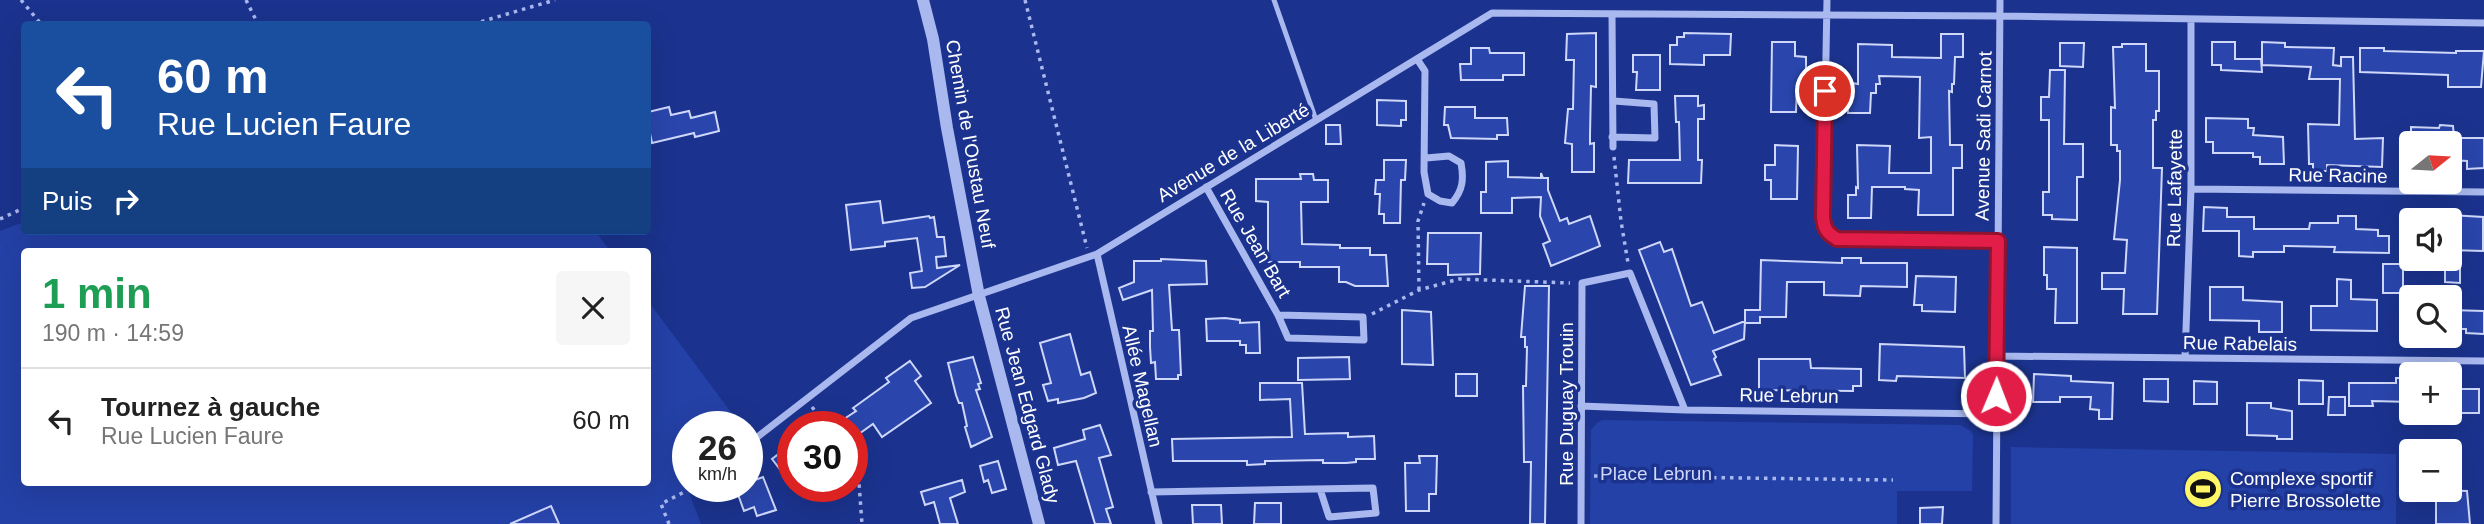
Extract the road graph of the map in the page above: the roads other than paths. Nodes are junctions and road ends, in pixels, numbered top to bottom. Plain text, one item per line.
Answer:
1 (923, 0) edge
2 (1274, 0) edge
3 (1827, 0) edge
4 (2000, 0) edge
5 (1612, 15) junction
6 (1827, 15) junction
7 (2000, 16) junction
8 (2191, 19) junction
9 (2484, 23) edge
10 (1417, 59) junction
11 (1614, 101) junction
12 (1316, 120) junction
13 (1612, 137) junction
14 (1613, 148) road end
15 (1426, 158) junction
16 (1206, 187) junction
17 (2191, 189) junction
18 (2484, 192) edge
19 (1998, 241) junction
20 (1093, 256) junction
21 (979, 296) junction
22 (1278, 315) junction
23 (1997, 356) junction
24 (2185, 358) junction
25 (2484, 361) edge
26 (1581, 406) junction
27 (1685, 410) junction
28 (1996, 414) junction
29 (763, 433) edge
30 (1320, 489) junction
31 (1151, 492) junction
32 (1039, 524) edge
33 (1159, 524) edge
34 (1581, 524) edge
35 (1996, 524) edge

1 - 21 street, Chemin de l'Oustau Neuf
2 - 12 lane
3 - 6 street
4 - 7 street, Avenue Sadi Carnot
5 - 6 street
5 - 10 street, Avenue de la Liberté
5 - 11 street
6 - 7 street
6 - 19 street
7 - 8 street
7 - 19 street, Avenue Sadi Carnot
8 - 9 street
8 - 17 street, Rue Lafayette
10 - 12 street, Avenue de la Liberté
10 - 15 street
11 - 13 street
11 - 13 street
12 - 16 street, Avenue de la Liberté
13 - 14 street
15 - 15 street
16 - 20 street, Avenue de la Liberté
16 - 22 street, Rue Jean Bart
17 - 18 street, Rue Racine
17 - 24 street, Rue Lafayette
19 - 23 street, Avenue Sadi Carnot
20 - 21 street, Avenue de la Liberté
20 - 31 street, Allée Magellan
21 - 29 street, Avenue de la Liberté
21 - 32 street, Rue Jean Edgard Glady
22 - 22 street, Rue Jean Bart
23 - 24 street, Rue Rabelais
23 - 28 street, Avenue Sadi Carnot
24 - 25 street, Rue Rabelais
26 - 27 street, Rue Lebrun
26 - 27 street, Rue Duguay Trouin
26 - 34 street, Rue Duguay Trouin
27 - 28 street, Rue Lebrun
28 - 35 street, Avenue Sadi Carnot
30 - 30 street
30 - 31 street
31 - 33 street, Allée Magellan

